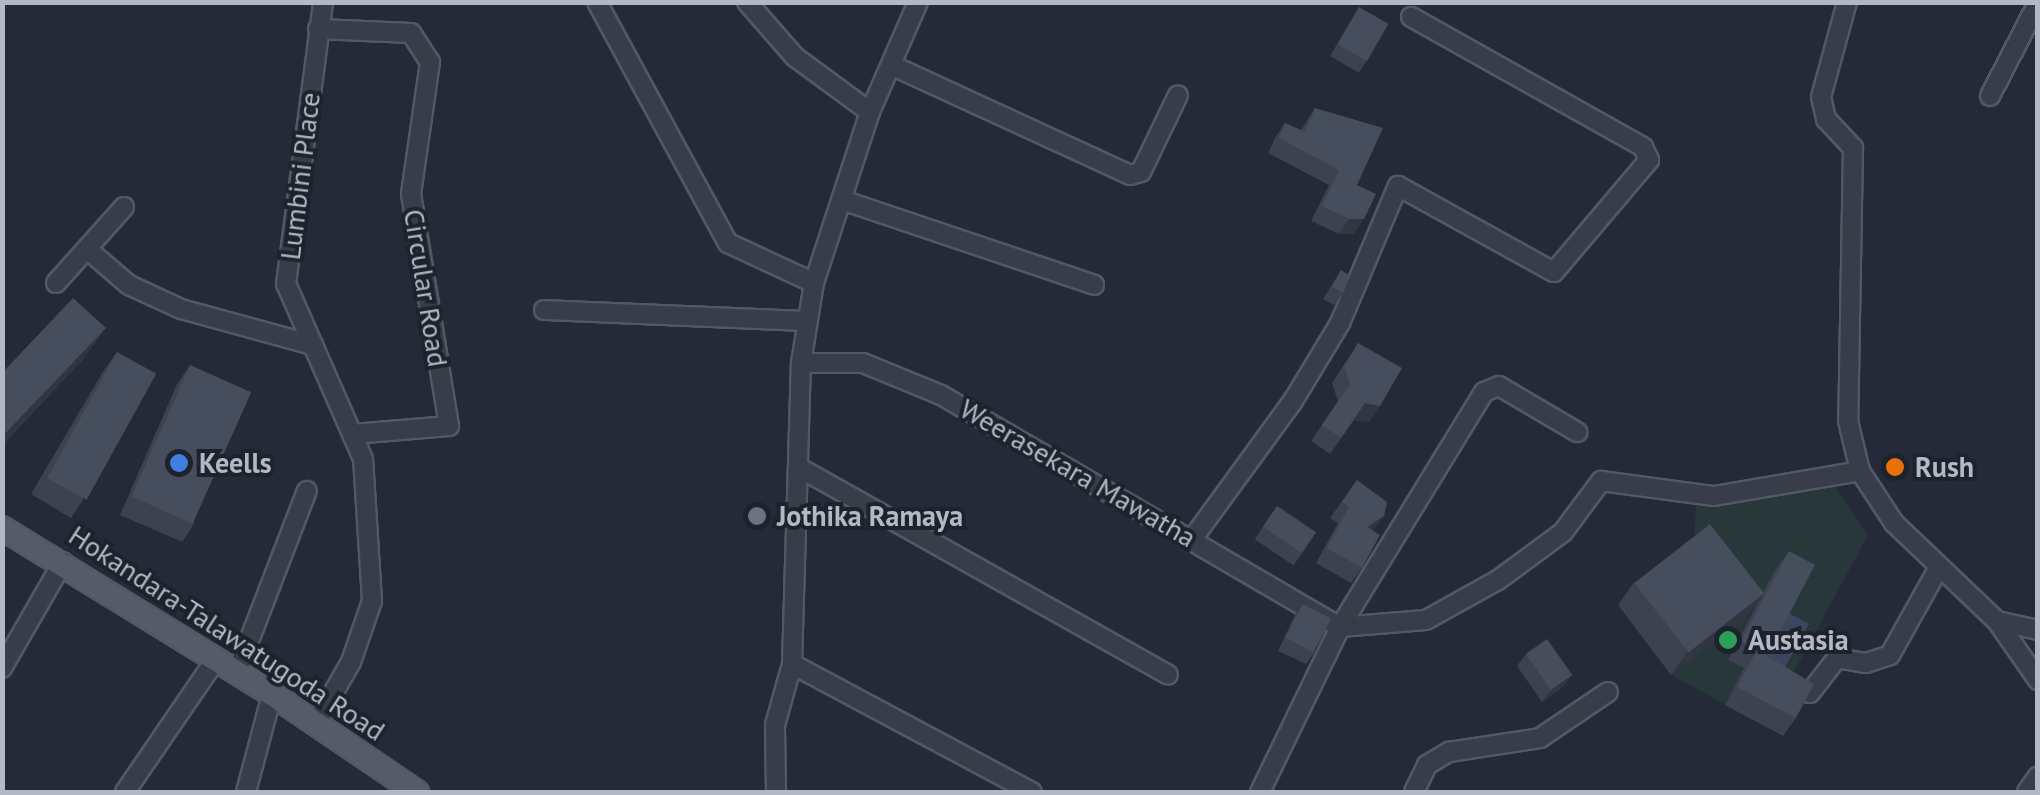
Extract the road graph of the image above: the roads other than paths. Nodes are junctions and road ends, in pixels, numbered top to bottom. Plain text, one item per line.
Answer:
1 (323, 2) edge
2 (596, 2) edge
3 (747, 2) edge
4 (918, 2) edge
5 (1846, 2) edge
6 (2038, 3) edge
7 (1410, 17) dead end
8 (318, 29) junction
9 (892, 65) junction
10 (1178, 95) dead end
11 (1990, 96) dead end
12 (870, 112) junction
13 (842, 200) junction
14 (124, 207) dead end
15 (87, 248) junction
16 (56, 283) dead end
17 (814, 283) junction
18 (1094, 285) dead end
19 (544, 310) dead end
20 (808, 321) junction
21 (314, 345) junction
22 (801, 363) junction
23 (1577, 432) dead end
24 (353, 434) junction
25 (798, 467) junction
26 (1860, 470) junction
27 (307, 491) dead end
28 (2, 528) edge
29 (1192, 538) junction
30 (62, 562) junction
31 (1938, 571) junction
32 (1997, 621) junction
33 (1340, 627) junction
34 (2038, 630) edge
35 (216, 659) junction
36 (792, 664) junction
37 (2, 668) edge
38 (237, 672) junction
39 (1168, 675) dead end
40 (2038, 680) edge
41 (1608, 692) dead end
42 (1810, 692) edge
43 (272, 694) junction
44 (316, 723) junction
45 (2038, 776) edge
46 (124, 792) edge
47 (246, 792) edge
48 (416, 792) edge
49 (776, 792) edge
50 (1032, 792) edge
51 (1260, 792) edge
52 (1414, 792) edge
53 (2026, 792) edge

1 - 8 street, Lumbini Place
2 - 17 street
3 - 12 street
4 - 9 street
5 - 26 street
6 - 11 street
7 - 29 street
8 - 21 street, Lumbini Place
8 - 24 street, Circular Road
9 - 10 street
9 - 12 street
12 - 13 street
13 - 17 street
13 - 18 street
14 - 15 street
15 - 16 street
15 - 21 street
17 - 20 street
19 - 20 street
20 - 22 street
21 - 24 street, Lumbini Place
22 - 25 street
22 - 29 street, Weerasekara Mawatha
23 - 33 street
24 - 44 street, Lumbini Place
25 - 36 street
25 - 39 street
26 - 31 street
26 - 33 street
27 - 38 street
28 - 30 main road, Hokandara-Talawatugoda Road
29 - 33 street, Weerasekara Mawatha
30 - 35 main road, Hokandara-Talawatugoda Road
30 - 37 street
31 - 32 street
31 - 42 street
32 - 34 street
32 - 40 street
33 - 51 street
35 - 38 main road, Hokandara-Talawatugoda Road
35 - 46 street
36 - 49 street
36 - 50 street
38 - 43 main road, Hokandara-Talawatugoda Road
41 - 52 street
43 - 44 main road, Hokandara-Talawatugoda Road
43 - 47 street
44 - 48 main road, Hokandara-Talawatugoda Road
45 - 53 street

